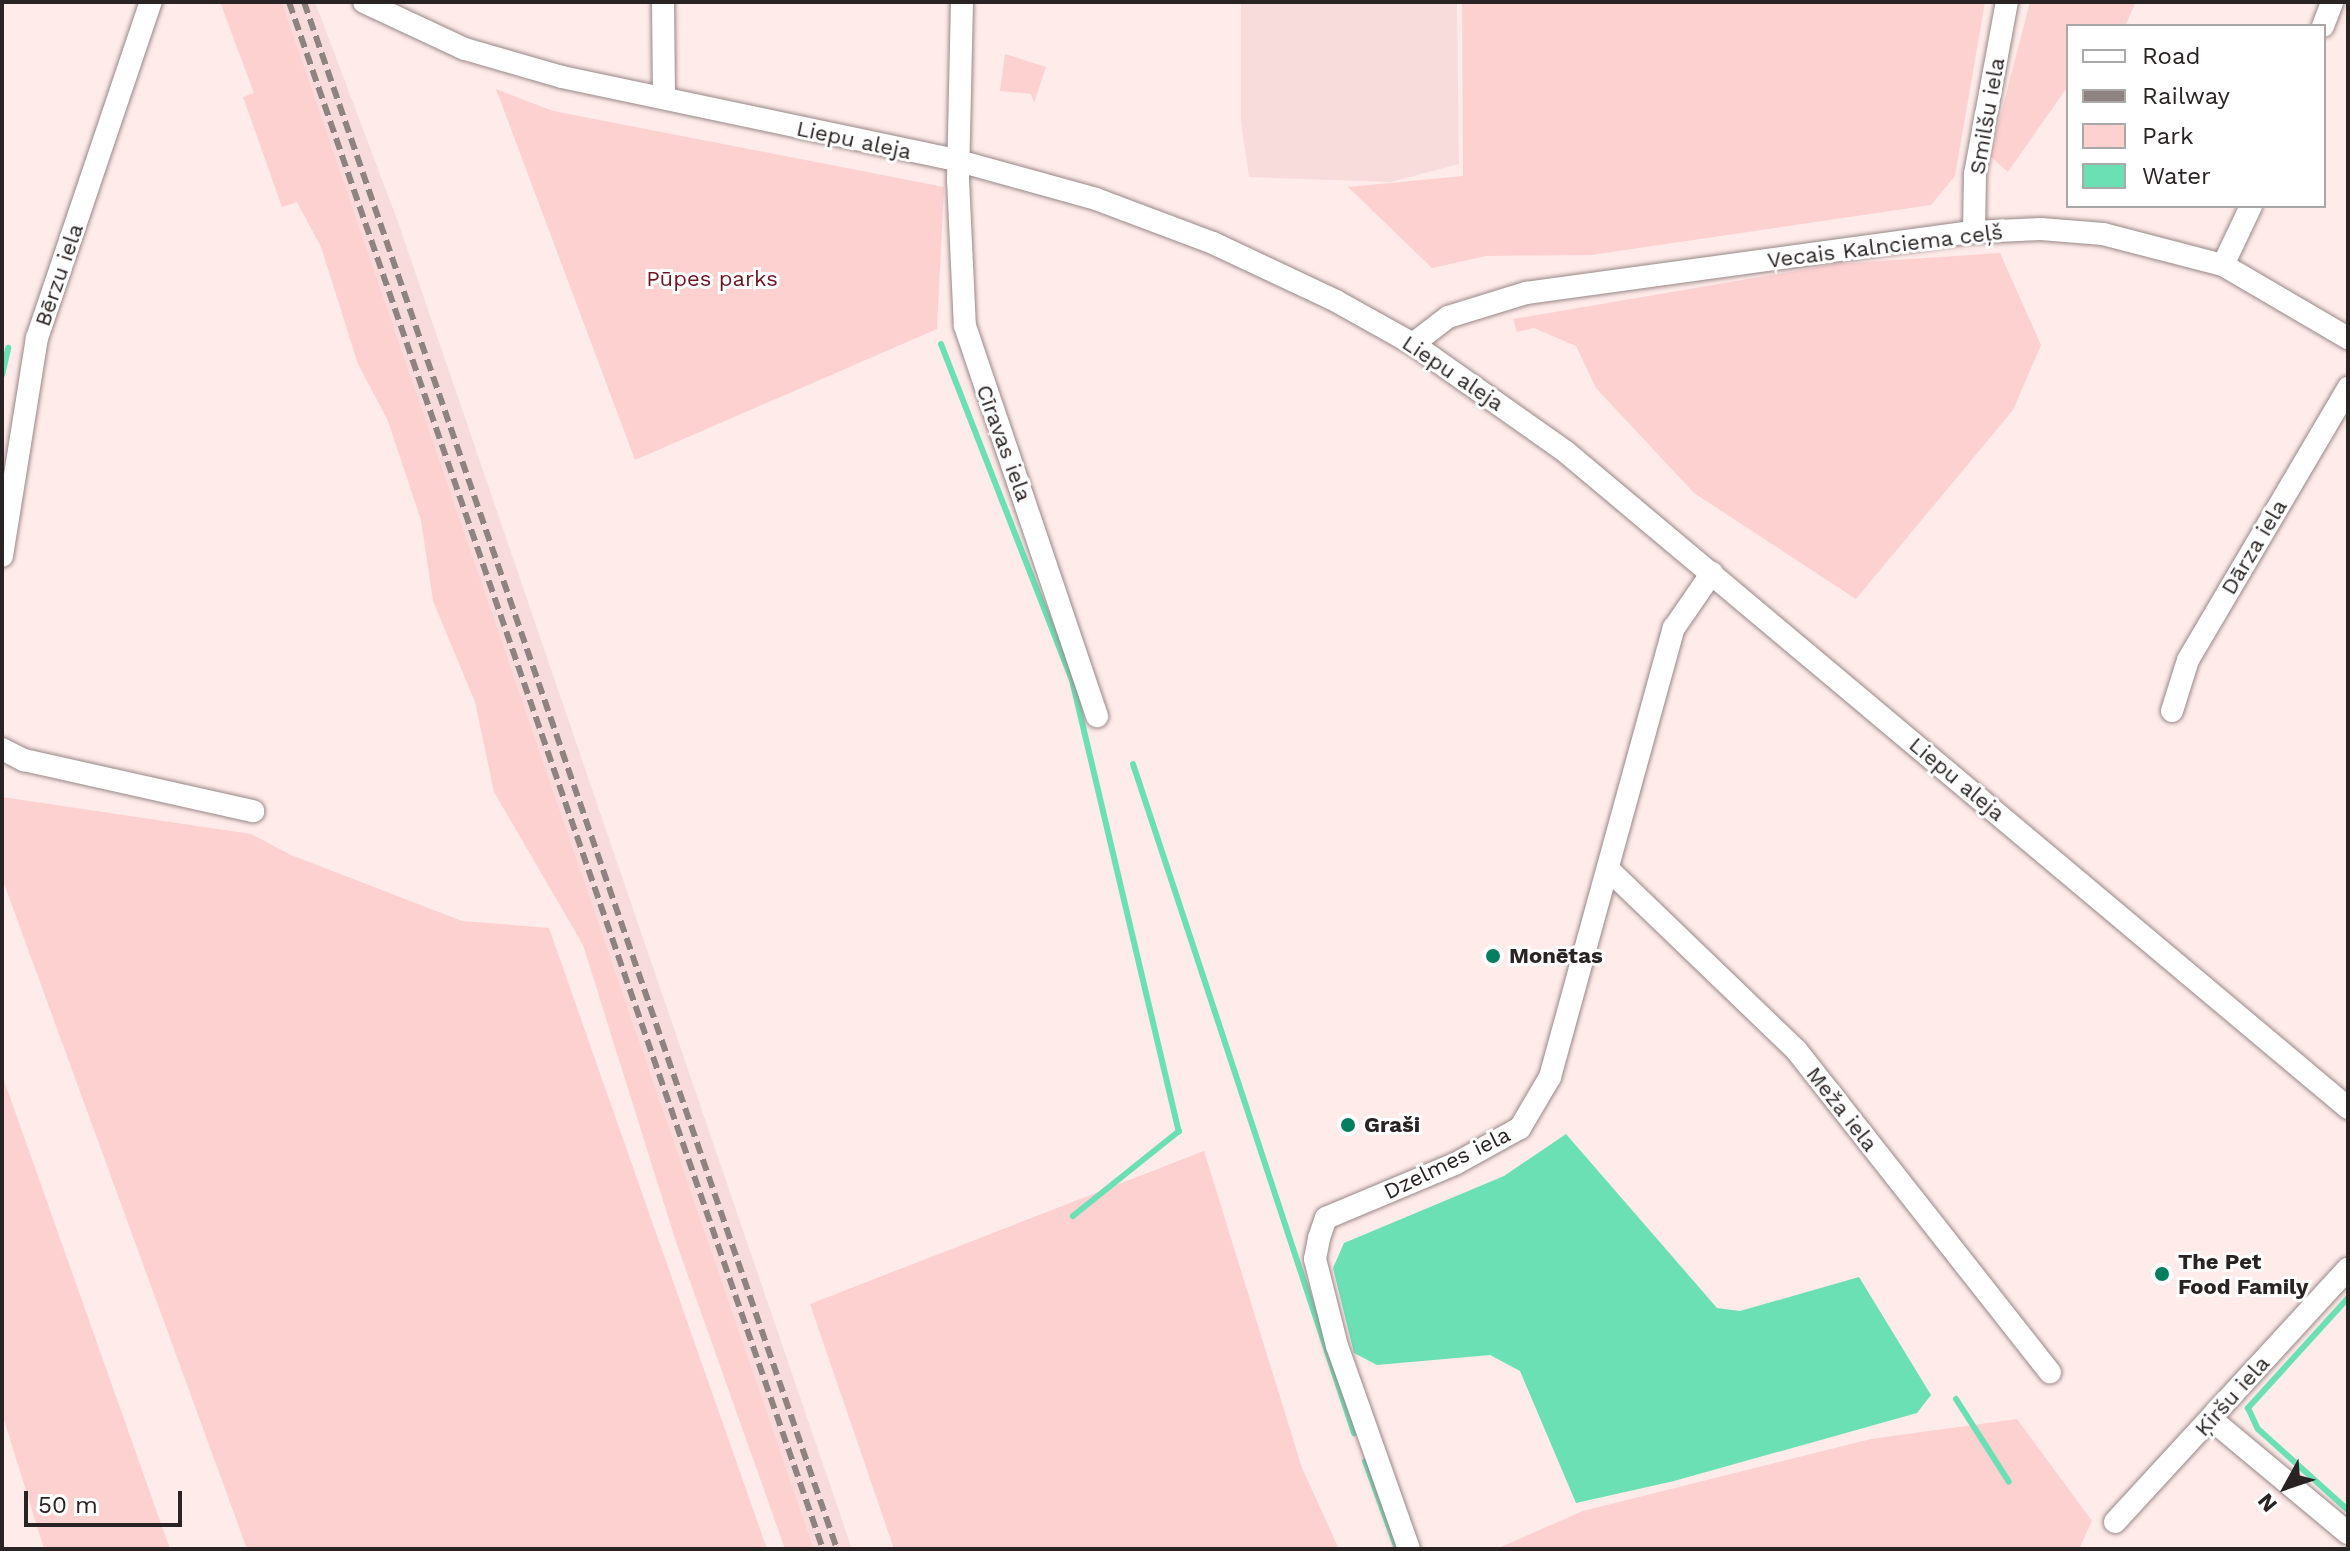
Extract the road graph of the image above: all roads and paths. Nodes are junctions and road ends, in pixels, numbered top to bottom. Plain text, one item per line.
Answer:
1 (151, 2) edge
2 (364, 2) edge
3 (663, 2) edge
4 (962, 2) edge
5 (2007, 2) edge
6 (2332, 2) edge
7 (2324, 24) edge
8 (664, 98) junction
9 (959, 161) junction
10 (2250, 208) edge
11 (1974, 232) junction
12 (2223, 265) junction
13 (2348, 338) edge
14 (1413, 344) junction
15 (2348, 388) edge
16 (2, 556) edge
17 (1712, 573) junction
18 (2172, 711) dead end
19 (1097, 716) dead end
20 (2, 749) edge
21 (253, 811) dead end
22 (1608, 869) junction
23 (2348, 1108) edge
24 (2348, 1269) edge
25 (2050, 1372) dead end
26 (2211, 1419) junction
27 (2115, 1522) dead end
28 (2348, 1533) edge
29 (1409, 1549) edge

1 - 16 street, Bērzu iela
2 - 8 street, Liepu aleja
3 - 8 street
4 - 9 street, Cīravas iela
5 - 11 street, Smilšu iela
6 - 7 street
8 - 9 street, Liepu aleja
9 - 14 street, Liepu aleja
9 - 19 street, Cīravas iela
10 - 12 street
11 - 12 street, Vecais Kalnciema ceļš
11 - 14 street, Vecais Kalnciema ceļš
12 - 13 street, Vecais Kalnciema ceļš
14 - 17 street, Liepu aleja
15 - 18 street, Dārza iela
17 - 22 street, Dzelmes iela
17 - 23 street, Liepu aleja
20 - 21 street
22 - 25 street, Meža iela
22 - 29 street, Dzelmes iela
24 - 26 street, Ķiršu iela
26 - 27 street, Ķiršu iela
26 - 28 street

